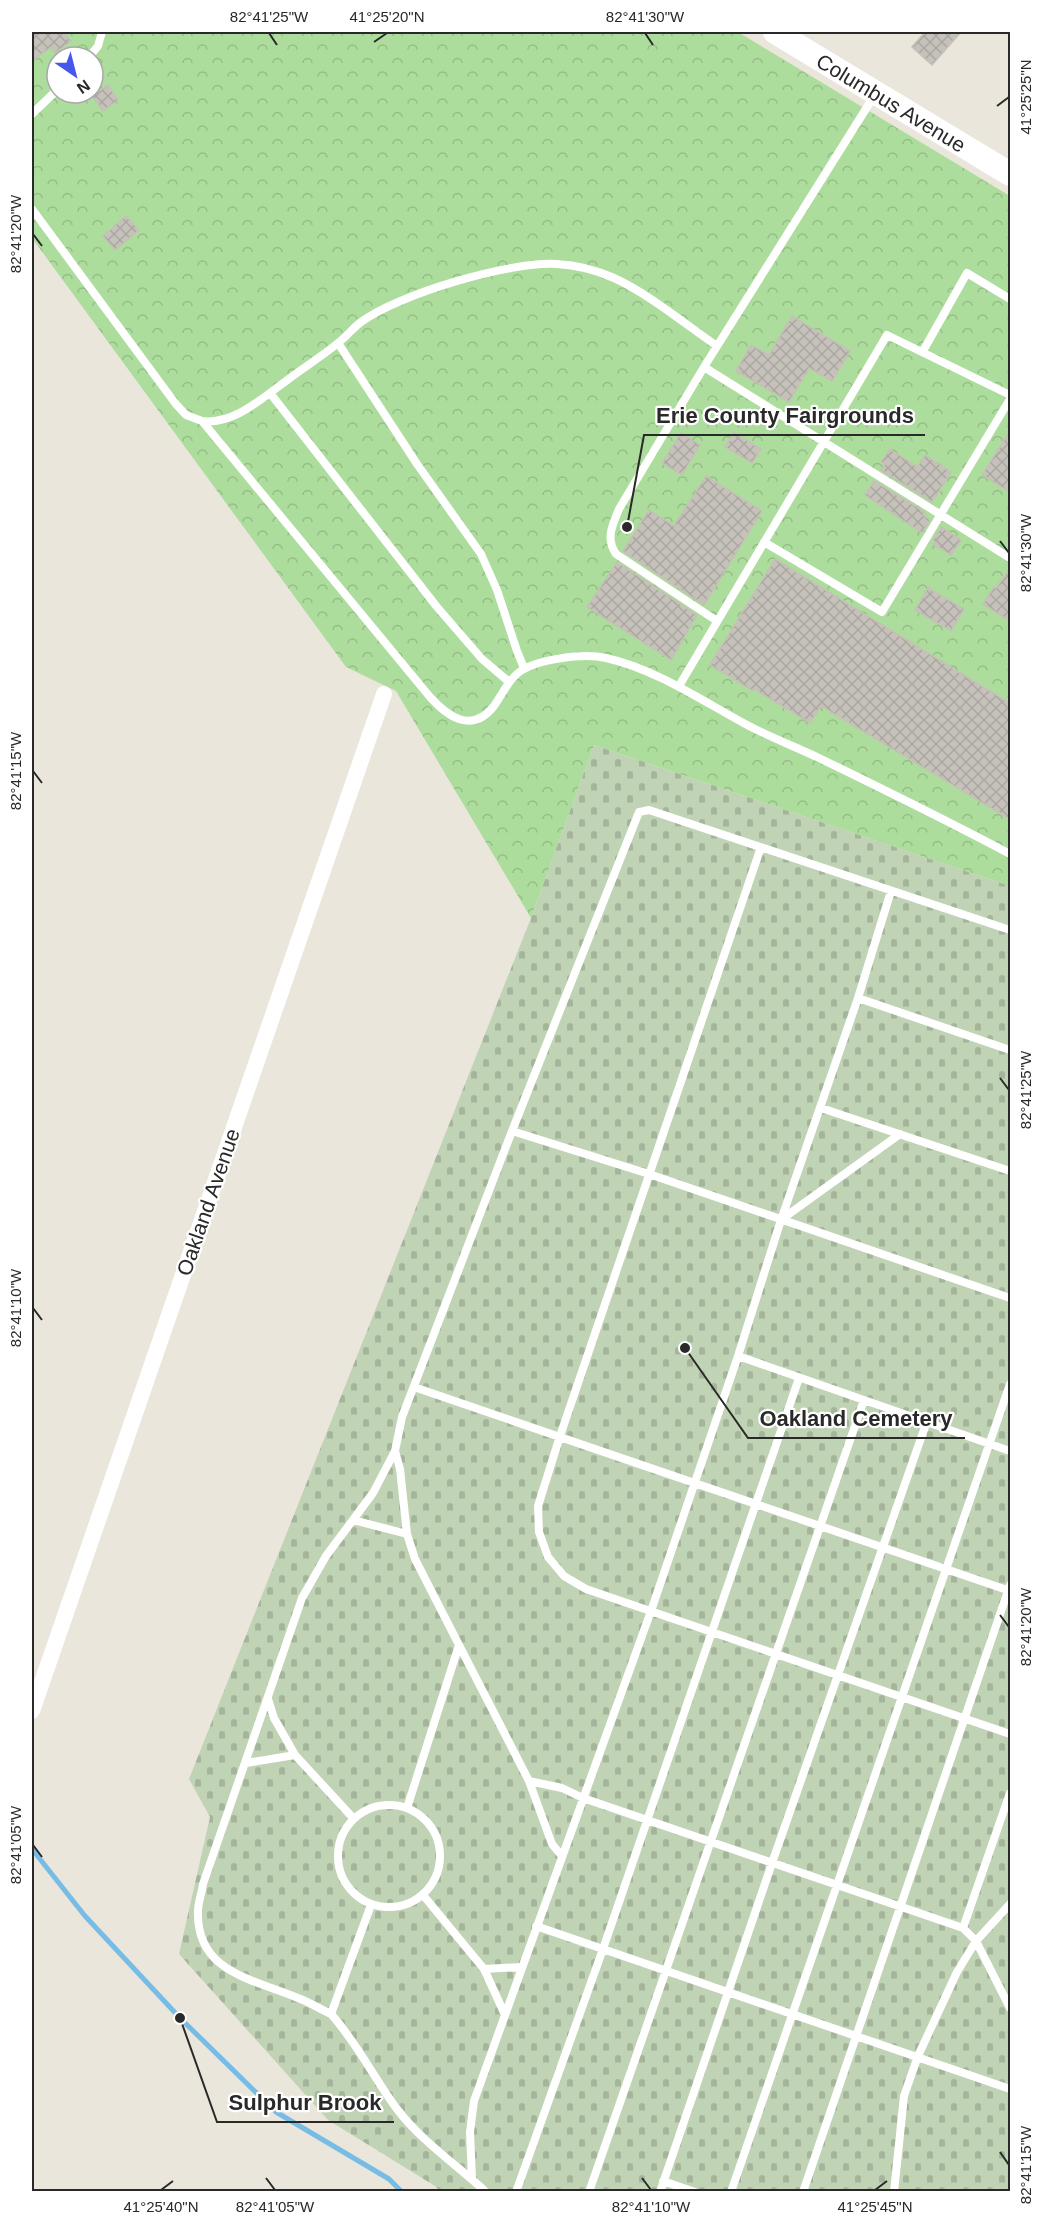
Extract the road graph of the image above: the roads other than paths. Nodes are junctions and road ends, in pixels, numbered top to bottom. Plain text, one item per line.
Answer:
1 (774, 32) edge
2 (876, 93) junction
3 (45, 102) edge
4 (32, 114) edge
5 (1011, 174) edge
6 (32, 210) edge
7 (1011, 298) edge
8 (338, 343) junction
9 (717, 346) junction
10 (923, 351) junction
11 (704, 367) junction
12 (270, 393) junction
13 (1011, 397) edge
14 (202, 421) junction
15 (823, 442) junction
16 (940, 515) junction
17 (764, 542) junction
18 (1011, 558) edge
19 (717, 621) junction
20 (524, 668) junction
21 (510, 682) junction
22 (679, 686) junction
23 (384, 694) dead end
24 (761, 847) junction
25 (1011, 854) edge
26 (891, 891) junction
27 (1011, 930) edge
28 (858, 998) junction
29 (1011, 1050) edge
30 (821, 1108) junction
31 (512, 1131) junction
32 (900, 1134) junction
33 (1011, 1171) edge
34 (649, 1174) junction
35 (781, 1220) junction
36 (1011, 1298) edge
37 (738, 1356) junction
38 (799, 1378) junction
39 (1011, 1384) edge
40 (414, 1387) junction
41 (864, 1400) junction
42 (927, 1422) junction
43 (560, 1436) junction
44 (989, 1444) junction
45 (395, 1451) junction
46 (1011, 1451) edge
47 (695, 1482) junction
48 (756, 1504) junction
49 (353, 1520) junction
50 (819, 1526) junction
51 (407, 1534) junction
52 (881, 1548) junction
53 (946, 1569) junction
54 (1010, 1589) edge
55 (651, 1611) junction
56 (713, 1631) junction
57 (459, 1646) junction
58 (775, 1652) junction
59 (838, 1674) junction
60 (903, 1696) junction
61 (267, 1698) junction
62 (32, 1711) edge
63 (965, 1718) junction
64 (1011, 1734) edge
65 (296, 1755) junction
66 (246, 1762) junction
67 (528, 1781) junction
68 (1011, 1793) edge
69 (583, 1798) junction
70 (407, 1808) junction
71 (354, 1819) junction
72 (648, 1821) junction
73 (709, 1842) junction
74 (561, 1855) junction
75 (772, 1863) junction
76 (836, 1886) junction
77 (423, 1895) junction
78 (1011, 1904) edge
79 (371, 1905) junction
80 (900, 1907) junction
81 (536, 1926) junction
82 (963, 1928) junction
83 (976, 1941) junction
84 (603, 1949) junction
85 (521, 1967) junction
86 (484, 1969) junction
87 (666, 1970) junction
88 (728, 1992) junction
89 (1011, 2008) edge
90 (793, 2013) junction
91 (331, 2014) junction
92 (504, 2015) junction
93 (856, 2035) junction
94 (918, 2056) junction
95 (1011, 2089) edge
96 (472, 2179) junction
97 (663, 2181) junction
98 (486, 2192) edge
99 (516, 2192) edge
100 (589, 2192) edge
101 (660, 2192) edge
102 (695, 2192) edge
103 (731, 2192) edge
104 (803, 2192) edge
105 (894, 2192) edge

1 - 2 main road, Columbus Avenue
2 - 5 main road, Columbus Avenue
2 - 9 lane
3 - 4 lane
6 - 14 lane
7 - 10 lane
8 - 9 lane
8 - 12 lane
8 - 20 lane
9 - 11 lane
10 - 13 lane
10 - 15 lane
11 - 15 lane
11 - 19 lane
12 - 14 lane
12 - 21 lane
13 - 16 lane
14 - 21 lane
15 - 16 lane
15 - 17 lane
16 - 17 lane
16 - 18 lane
17 - 19 lane
19 - 22 lane
20 - 21 lane
20 - 22 lane
22 - 25 lane
23 - 62 street, Oakland Avenue
24 - 26 lane
24 - 31 lane
24 - 34 lane
26 - 27 lane
26 - 28 lane
28 - 29 lane
28 - 30 lane
30 - 32 lane
30 - 35 lane
31 - 34 lane
31 - 40 lane
32 - 33 lane
32 - 35 lane
34 - 35 lane
34 - 43 lane
35 - 36 lane
35 - 37 lane
37 - 38 lane
37 - 47 lane
38 - 41 lane
38 - 48 lane
39 - 44 lane
40 - 43 lane
40 - 45 lane
41 - 42 lane
41 - 50 lane
42 - 44 lane
42 - 52 lane
43 - 47 lane
43 - 55 lane
44 - 46 lane
44 - 53 lane
45 - 49 lane
45 - 51 lane
47 - 48 lane
47 - 55 lane
48 - 50 lane
48 - 56 lane
49 - 51 lane
49 - 61 lane
50 - 52 lane
50 - 58 lane
51 - 57 lane
52 - 53 lane
52 - 59 lane
53 - 54 lane
53 - 60 lane
54 - 63 lane
55 - 56 lane
55 - 69 lane
56 - 58 lane
56 - 72 lane
57 - 67 lane
57 - 70 lane
58 - 59 lane
58 - 73 lane
59 - 60 lane
59 - 75 lane
60 - 63 lane
60 - 76 lane
61 - 65 lane
61 - 66 lane
63 - 64 lane
63 - 80 lane
65 - 66 lane
65 - 71 lane
66 - 91 lane
67 - 69 lane
67 - 74 lane
68 - 82 lane
69 - 72 lane
69 - 74 lane
70 - 71 lane
70 - 77 lane
71 - 79 lane
72 - 73 lane
72 - 84 lane
73 - 75 lane
73 - 87 lane
74 - 81 lane
75 - 76 lane
75 - 88 lane
76 - 80 lane
76 - 90 lane
77 - 79 lane
77 - 86 lane
78 - 83 lane
79 - 91 lane
80 - 82 lane
80 - 93 lane
81 - 84 lane
81 - 85 lane
82 - 83 lane
83 - 89 lane
83 - 94 lane
84 - 87 lane
84 - 99 lane
85 - 86 lane
85 - 92 lane
86 - 92 lane
87 - 88 lane
87 - 100 lane
88 - 90 lane
88 - 97 lane
90 - 93 lane
90 - 103 lane
91 - 96 lane
92 - 96 lane
93 - 94 lane
93 - 104 lane
94 - 95 lane
94 - 105 lane
96 - 98 lane
97 - 101 lane
97 - 102 lane

